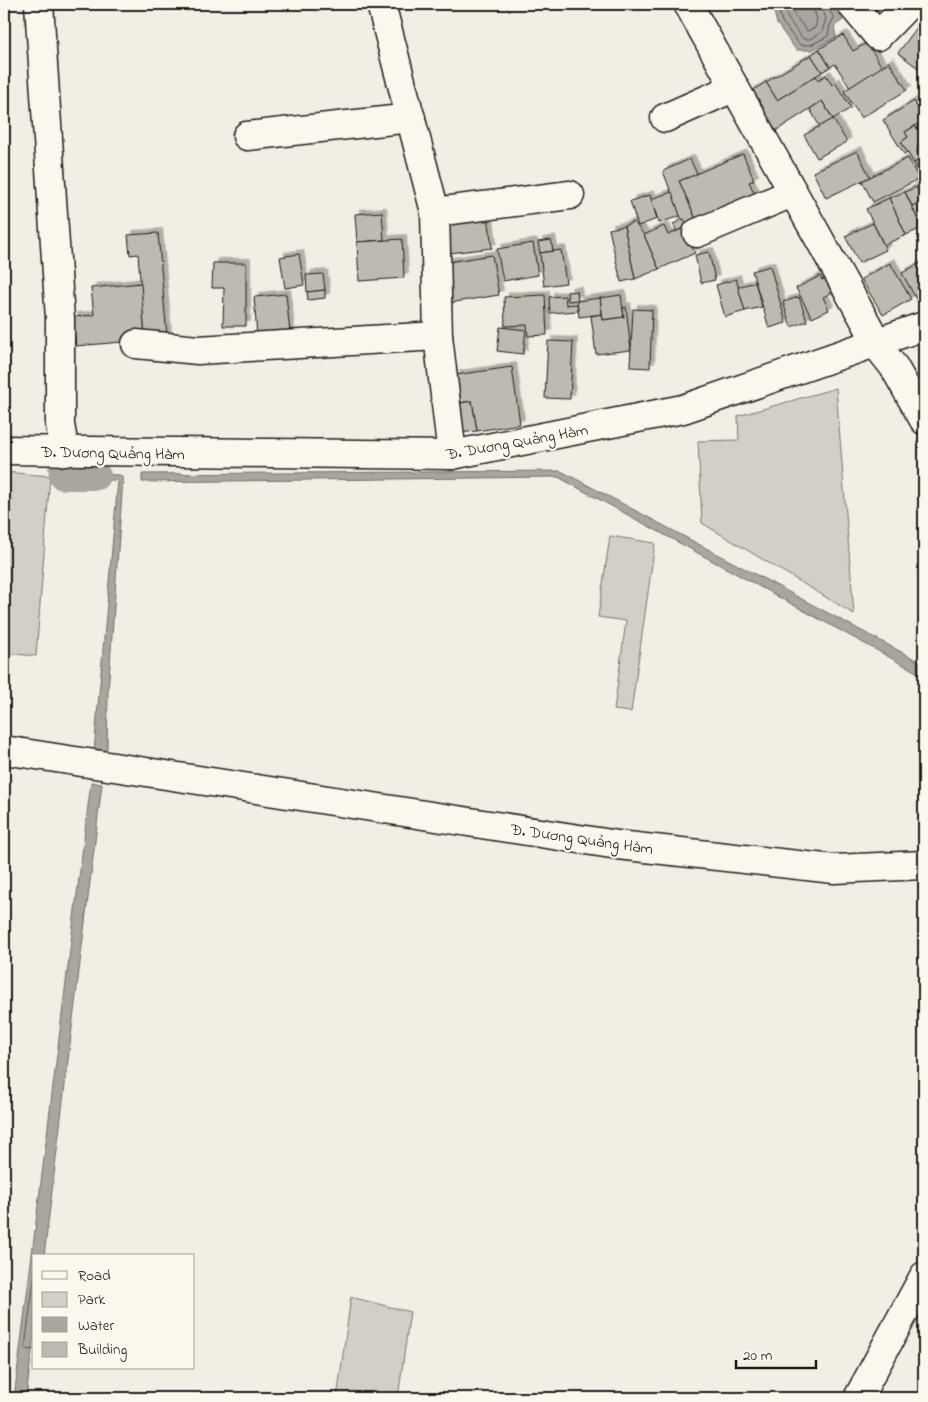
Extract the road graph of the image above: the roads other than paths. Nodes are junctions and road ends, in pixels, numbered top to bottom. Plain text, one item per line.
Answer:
1 (39, 4) edge
2 (381, 4) edge
3 (851, 4) edge
4 (907, 6) dead end
5 (699, 7) edge
6 (733, 88) junction
7 (412, 118) junction
8 (665, 118) dead end
9 (247, 136) dead end
10 (792, 193) junction
11 (570, 195) dead end
12 (435, 212) junction
13 (697, 234) dead end
14 (924, 326) edge
15 (438, 336) junction
16 (875, 343) junction
17 (136, 344) dead end
18 (924, 420) edge
19 (4, 450) edge
20 (65, 452) junction
21 (452, 455) junction
22 (4, 750) edge
23 (924, 865) edge
24 (924, 1276) edge
25 (858, 1398) edge

1 - 20 street
2 - 7 street
3 - 4 street
5 - 6 street
6 - 8 street
6 - 10 street
7 - 9 street
7 - 12 street
10 - 13 street
10 - 16 street
11 - 12 street
12 - 15 street
14 - 16 street, Đ. Dương Quảng Hàm
15 - 17 street
15 - 21 street
16 - 18 street
16 - 21 street, Đ. Dương Quảng Hàm
19 - 20 street, Đ. Dương Quảng Hàm
20 - 21 street, Đ. Dương Quảng Hàm
22 - 23 street, Đ. Dương Quảng Hàm
24 - 25 street

